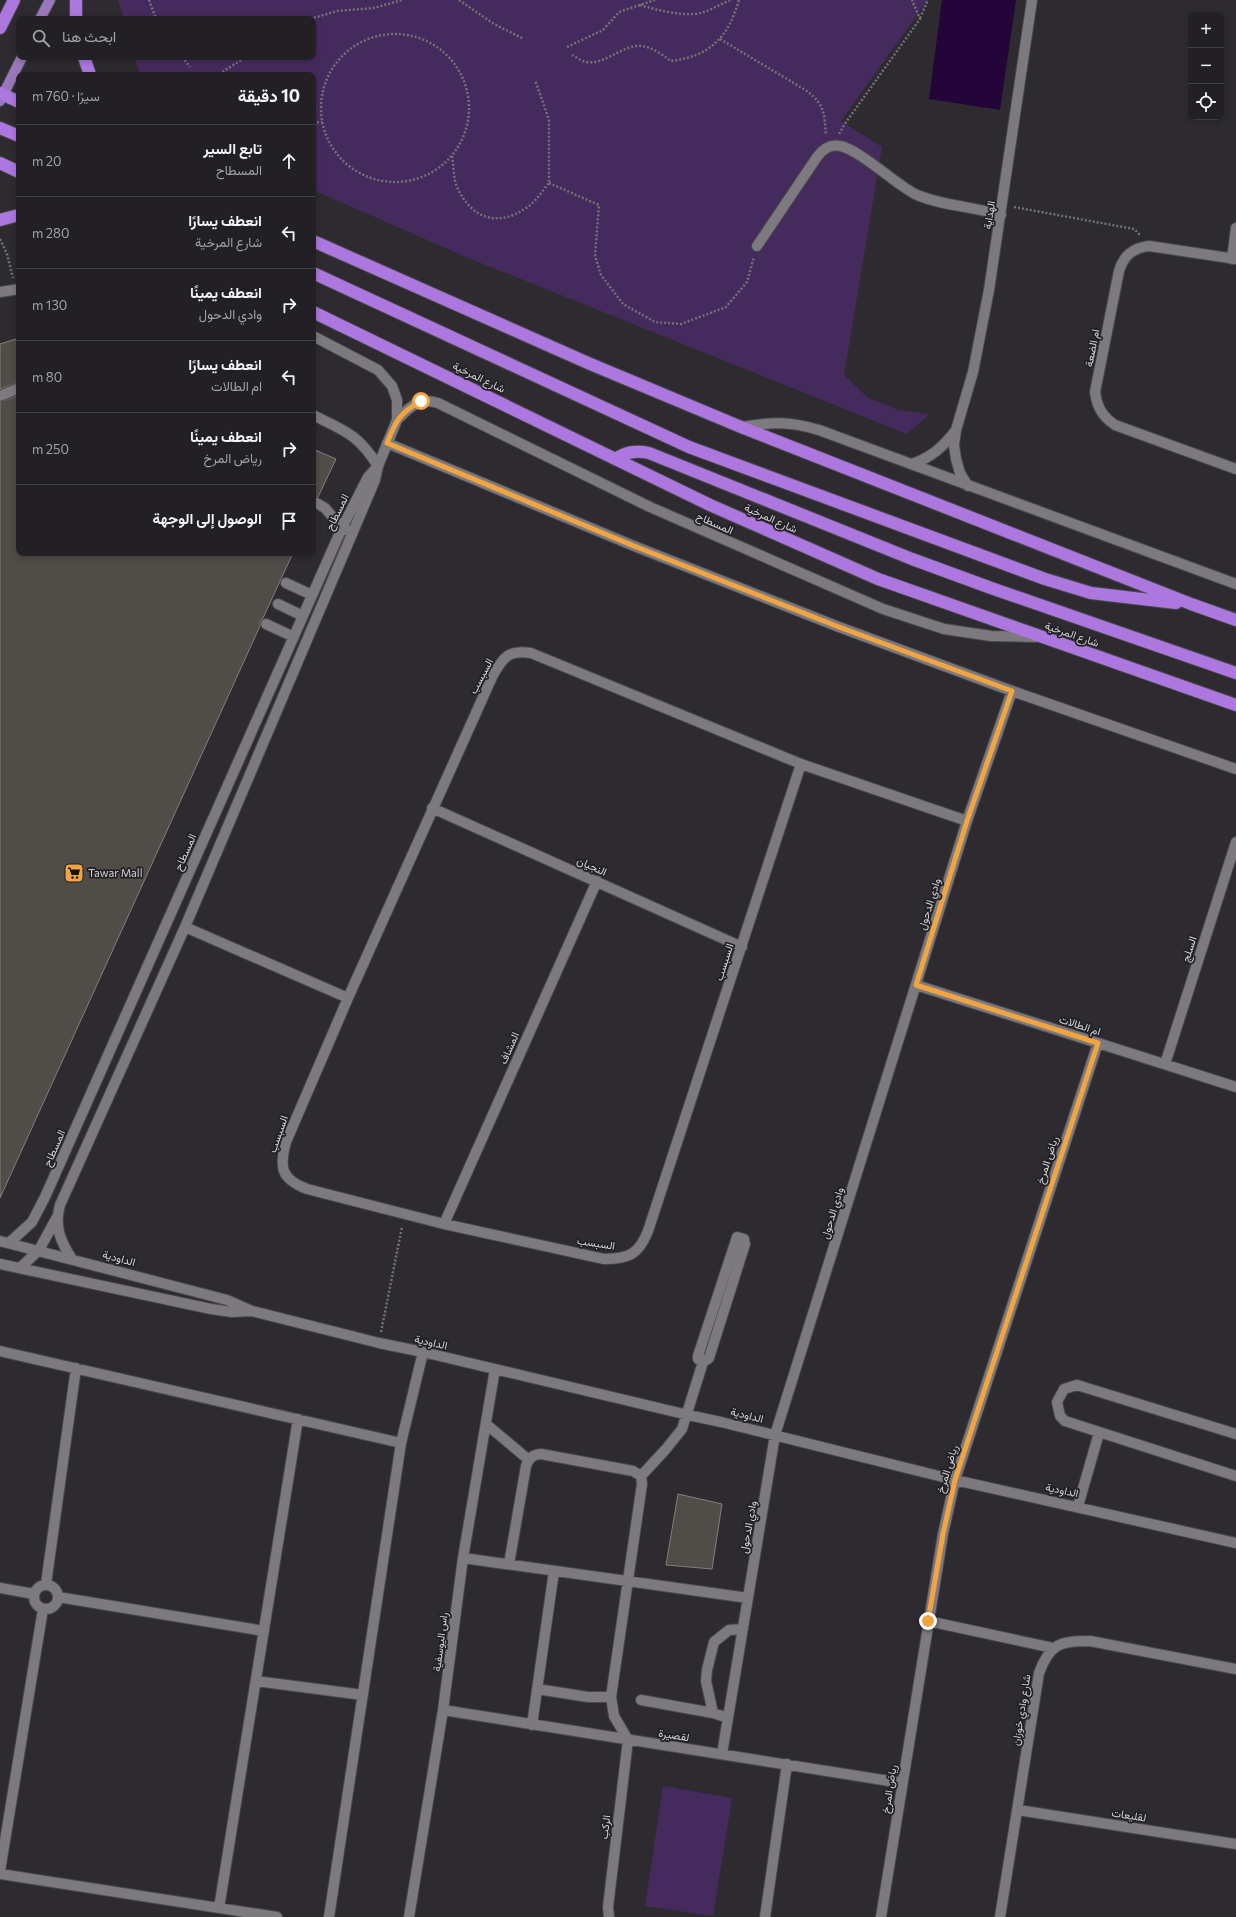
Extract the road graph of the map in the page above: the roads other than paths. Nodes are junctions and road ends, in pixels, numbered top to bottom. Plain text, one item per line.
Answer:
1 (14, 0) edge
2 (50, 0) edge
3 (76, 0) edge
4 (1032, 0) edge
5 (42, 16) edge
6 (76, 16) edge
7 (0, 28) edge
8 (20, 60) edge
9 (85, 60) edge
10 (89, 72) edge
11 (1, 96) edge
12 (16, 101) edge
13 (0, 128) edge
14 (16, 135) edge
15 (0, 163) edge
16 (16, 171) edge
17 (1002, 210) junction
18 (16, 215) edge
19 (0, 220) edge
20 (1236, 228) edge
21 (316, 242) edge
22 (757, 246) road end
23 (1234, 259) edge
24 (316, 274) edge
25 (16, 289) edge
26 (0, 292) edge
27 (316, 313) edge
28 (316, 338) edge
29 (16, 389) edge
30 (0, 396) edge
31 (316, 416) edge
32 (397, 420) junction
33 (741, 427) junction
34 (956, 430) junction
35 (387, 443) junction
36 (615, 459) junction
37 (912, 464) junction
38 (378, 466) junction
39 (1236, 469) edge
40 (968, 486) junction
41 (316, 503) edge
42 (342, 528) junction
43 (352, 533) junction
44 (286, 583) dead end
45 (1236, 584) edge
46 (312, 595) junction
47 (278, 604) dead end
48 (1191, 604) junction
49 (303, 616) junction
50 (1236, 620) edge
51 (266, 624) dead end
52 (294, 637) junction
53 (1041, 637) junction
54 (1236, 673) edge
55 (1012, 691) junction
56 (1236, 705) edge
57 (800, 764) junction
58 (1236, 769) edge
59 (432, 808) junction
60 (967, 821) junction
61 (1236, 842) edge
62 (596, 881) junction
63 (185, 927) junction
64 (742, 947) junction
65 (916, 985) junction
66 (348, 998) junction
67 (1098, 1043) junction
68 (1165, 1064) junction
69 (1236, 1087) edge
70 (57, 1215) junction
71 (444, 1224) junction
72 (4, 1242) edge
73 (39, 1250) junction
74 (72, 1258) junction
75 (0, 1264) edge
76 (20, 1268) junction
77 (715, 1301) junction
78 (726, 1304) junction
79 (252, 1311) junction
80 (0, 1351) edge
81 (423, 1352) junction
82 (703, 1362) junction
83 (76, 1368) junction
84 (495, 1369) junction
85 (688, 1416) junction
86 (298, 1420) junction
87 (486, 1424) junction
88 (1099, 1433) junction
89 (1236, 1434) edge
90 (775, 1435) junction
91 (401, 1443) junction
92 (529, 1460) junction
93 (641, 1476) junction
94 (1236, 1476) edge
95 (955, 1480) junction
96 (1078, 1506) junction
97 (1236, 1543) edge
98 (463, 1558) junction
99 (509, 1564) junction
100 (554, 1571) junction
101 (628, 1581) junction
102 (46, 1584) junction
103 (0, 1588) edge
104 (34, 1594) junction
105 (58, 1597) junction
106 (748, 1598) junction
107 (43, 1609) junction
108 (928, 1621) junction
109 (743, 1629) junction
110 (264, 1631) junction
111 (1053, 1648) junction
112 (1236, 1669) edge
113 (256, 1681) junction
114 (537, 1689) junction
115 (363, 1695) junction
116 (611, 1697) junction
117 (641, 1700) dead end
118 (443, 1710) junction
119 (713, 1712) junction
120 (728, 1718) junction
121 (532, 1725) junction
122 (628, 1740) junction
123 (722, 1754) junction
124 (787, 1764) junction
125 (902, 1783) junction
126 (1018, 1810) junction
127 (1236, 1844) edge
128 (0, 1872) edge
129 (218, 1908) junction
130 (277, 1917) edge
131 (329, 1917) edge
132 (409, 1917) edge
133 (609, 1917) edge
134 (765, 1917) edge
135 (881, 1917) edge
136 (1000, 1917) edge

1 - 7 highway
2 - 5 main road
3 - 6 highway
4 - 17 street, الهداية
8 - 11 main road
9 - 10 highway
11 - 12 highway
13 - 14 highway
15 - 16 highway
17 - 22 street
17 - 34 street, الهداية
18 - 19 highway
20 - 23 street
21 - 33 highway
23 - 39 street, ام الضعة
24 - 48 highway
25 - 26 street
27 - 36 highway, شارع المرخية
28 - 32 street, المسطاح
29 - 30 street
31 - 38 street
32 - 35 street, المسطاح
32 - 53 street, المسطاح
33 - 37 street
33 - 48 highway
34 - 37 street, الهداية
34 - 40 street, الهداية
35 - 38 street, المسطاح
35 - 55 street
36 - 53 highway, شارع المرخية
36 - 54 highway
37 - 40 street
38 - 42 street, المسطاح
38 - 43 street, المسطاح
40 - 45 street
41 - 42 street
42 - 43 street
42 - 46 street, المسطاح
43 - 63 street, المسطاح
44 - 46 street
46 - 49 street, المسطاح
47 - 49 street
48 - 50 highway
49 - 52 street, المسطاح
51 - 52 street
52 - 72 street, المسطاح
53 - 56 highway, شارع المرخية
55 - 58 street
55 - 60 street, وادي الدحول
57 - 59 street, السبسب
57 - 60 street, السبسب
57 - 64 street, السبسب
59 - 62 street, النجيان
59 - 66 street, السبسب
60 - 65 street, وادي الدحول
61 - 68 street, السلج
62 - 64 street, النجيان
62 - 71 street, المشاف
63 - 66 street
63 - 70 street, المسطاح
64 - 71 street, السبسب
65 - 67 street, ام الطالات
65 - 90 street, وادي الدحول
66 - 71 street, السبسب
67 - 68 street, ام الطالات
67 - 95 street, رياض المرخ
68 - 69 street, ام الطالات
70 - 73 street
70 - 74 street, المسطاح
72 - 73 street, الداودية
73 - 74 street, الداودية
73 - 76 street
74 - 79 street, الداودية
75 - 76 street, الداودية
76 - 79 street, الداودية
77 - 78 street
77 - 78 street
77 - 82 street
78 - 82 street
79 - 81 street, الداودية
80 - 83 street
81 - 84 street, الداودية
81 - 91 street
82 - 85 street
83 - 86 street
83 - 102 street
84 - 85 street, الداودية
84 - 87 street, راس اليوسفية
85 - 90 street, الداودية
85 - 93 street
86 - 91 street
86 - 110 street
87 - 92 street
87 - 98 street, راس اليوسفية
88 - 89 street
88 - 94 street
88 - 96 street
90 - 95 street, الداودية
90 - 106 street, وادي الدحول
91 - 115 street
92 - 93 street
92 - 99 street
93 - 101 street
95 - 96 street, الداودية
95 - 108 street, رياض المرخ
96 - 97 street, الداودية
98 - 99 street
98 - 118 street, راس اليوسفية
99 - 100 street
100 - 101 street
100 - 114 street
101 - 106 street
101 - 116 street
102 - 104 street
102 - 105 street
103 - 104 street
104 - 107 street
105 - 107 street
105 - 110 street
106 - 109 street, وادي الدحول
107 - 128 street
108 - 111 street
108 - 125 street, رياض المرخ
109 - 119 street
109 - 120 street, وادي الدحول
110 - 113 street
111 - 112 street
111 - 126 street, شارع وادي خوزان
113 - 115 street
113 - 129 street
114 - 116 street
114 - 121 street
115 - 131 street
116 - 122 street
117 - 119 street
118 - 121 street, لقصيرة
118 - 132 street, راس اليوسفية
119 - 120 street
120 - 123 street, وادي الدحول
121 - 122 street, لقصيرة
122 - 123 street, لقصيرة
122 - 133 street, الركب
123 - 124 street, لقصيرة
124 - 125 street, لقصيرة
124 - 134 street
125 - 135 street, رياض المرخ
126 - 127 street, لقليعات
126 - 136 street, شارع وادي خوزان
128 - 129 street
129 - 130 street

